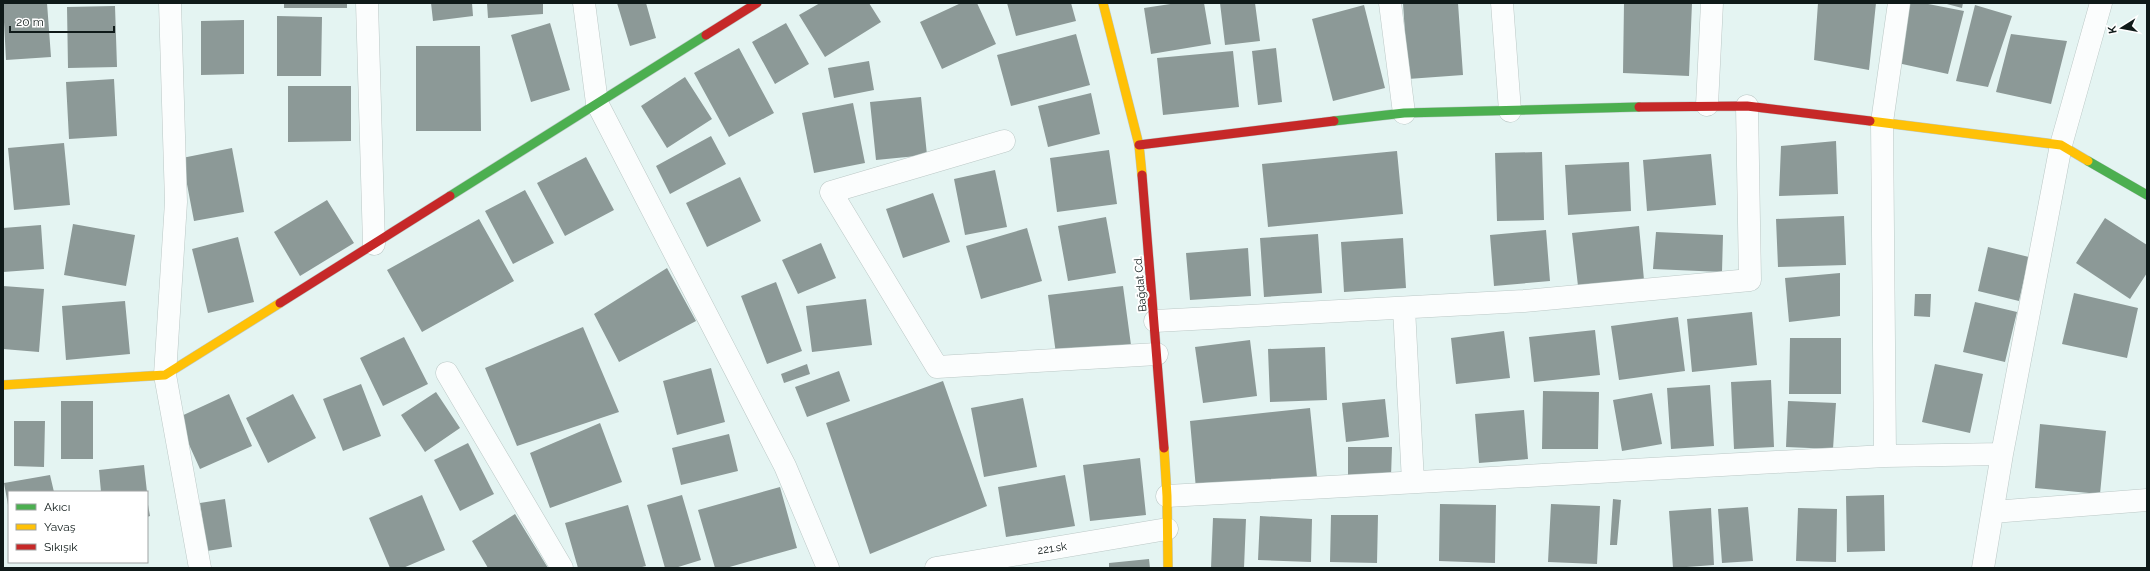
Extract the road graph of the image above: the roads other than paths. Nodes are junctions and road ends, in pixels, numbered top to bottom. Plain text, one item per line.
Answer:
1 (170, 3) edge
2 (367, 3) edge
3 (584, 3) edge
4 (757, 3) edge
5 (1103, 3) edge
6 (1390, 3) edge
7 (1502, 3) edge
8 (1712, 3) edge
9 (1899, 3) edge
10 (2101, 3) edge
11 (597, 103) junction
12 (1707, 105) junction
13 (1747, 106) junction
14 (1510, 110) junction
15 (1404, 113) junction
16 (1882, 122) junction
17 (1004, 141) dead end
18 (1139, 145) junction
19 (2061, 145) junction
20 (2147, 195) edge
21 (374, 244) junction
22 (1404, 308) junction
23 (1155, 321) junction
24 (1157, 354) junction
25 (447, 373) dead end
26 (165, 375) junction
27 (3, 385) edge
28 (2002, 454) junction
29 (1885, 456) junction
30 (1413, 482) junction
31 (1167, 496) junction
32 (2147, 500) edge
33 (1993, 512) junction
34 (1167, 529) junction
35 (200, 568) edge
36 (562, 568) edge
37 (828, 568) edge
38 (936, 568) edge
39 (1168, 568) edge
40 (1983, 568) edge

1 - 26 street
2 - 21 street
3 - 11 street
4 - 11 street
5 - 18 street, Bağdat Cd.
6 - 15 street
7 - 14 street
8 - 12 street
9 - 16 street
10 - 19 street
11 - 21 street
11 - 37 street
12 - 13 street
12 - 14 street
13 - 16 street
13 - 22 street
14 - 15 street
15 - 18 street
16 - 19 street
16 - 29 street
17 - 24 street
18 - 23 street, Bağdat Cd.
19 - 20 street
19 - 28 street
21 - 26 street
22 - 23 street
22 - 30 street
23 - 24 street, Bağdat Cd.
24 - 31 street, Bağdat Cd.
25 - 36 street
26 - 27 street
26 - 35 street
28 - 29 street
28 - 33 street
29 - 30 street
30 - 31 street
31 - 34 street, Bağdat Cd.
32 - 33 street
33 - 40 street
34 - 38 street, 221.sk
34 - 39 street, Bağdat Cd.

